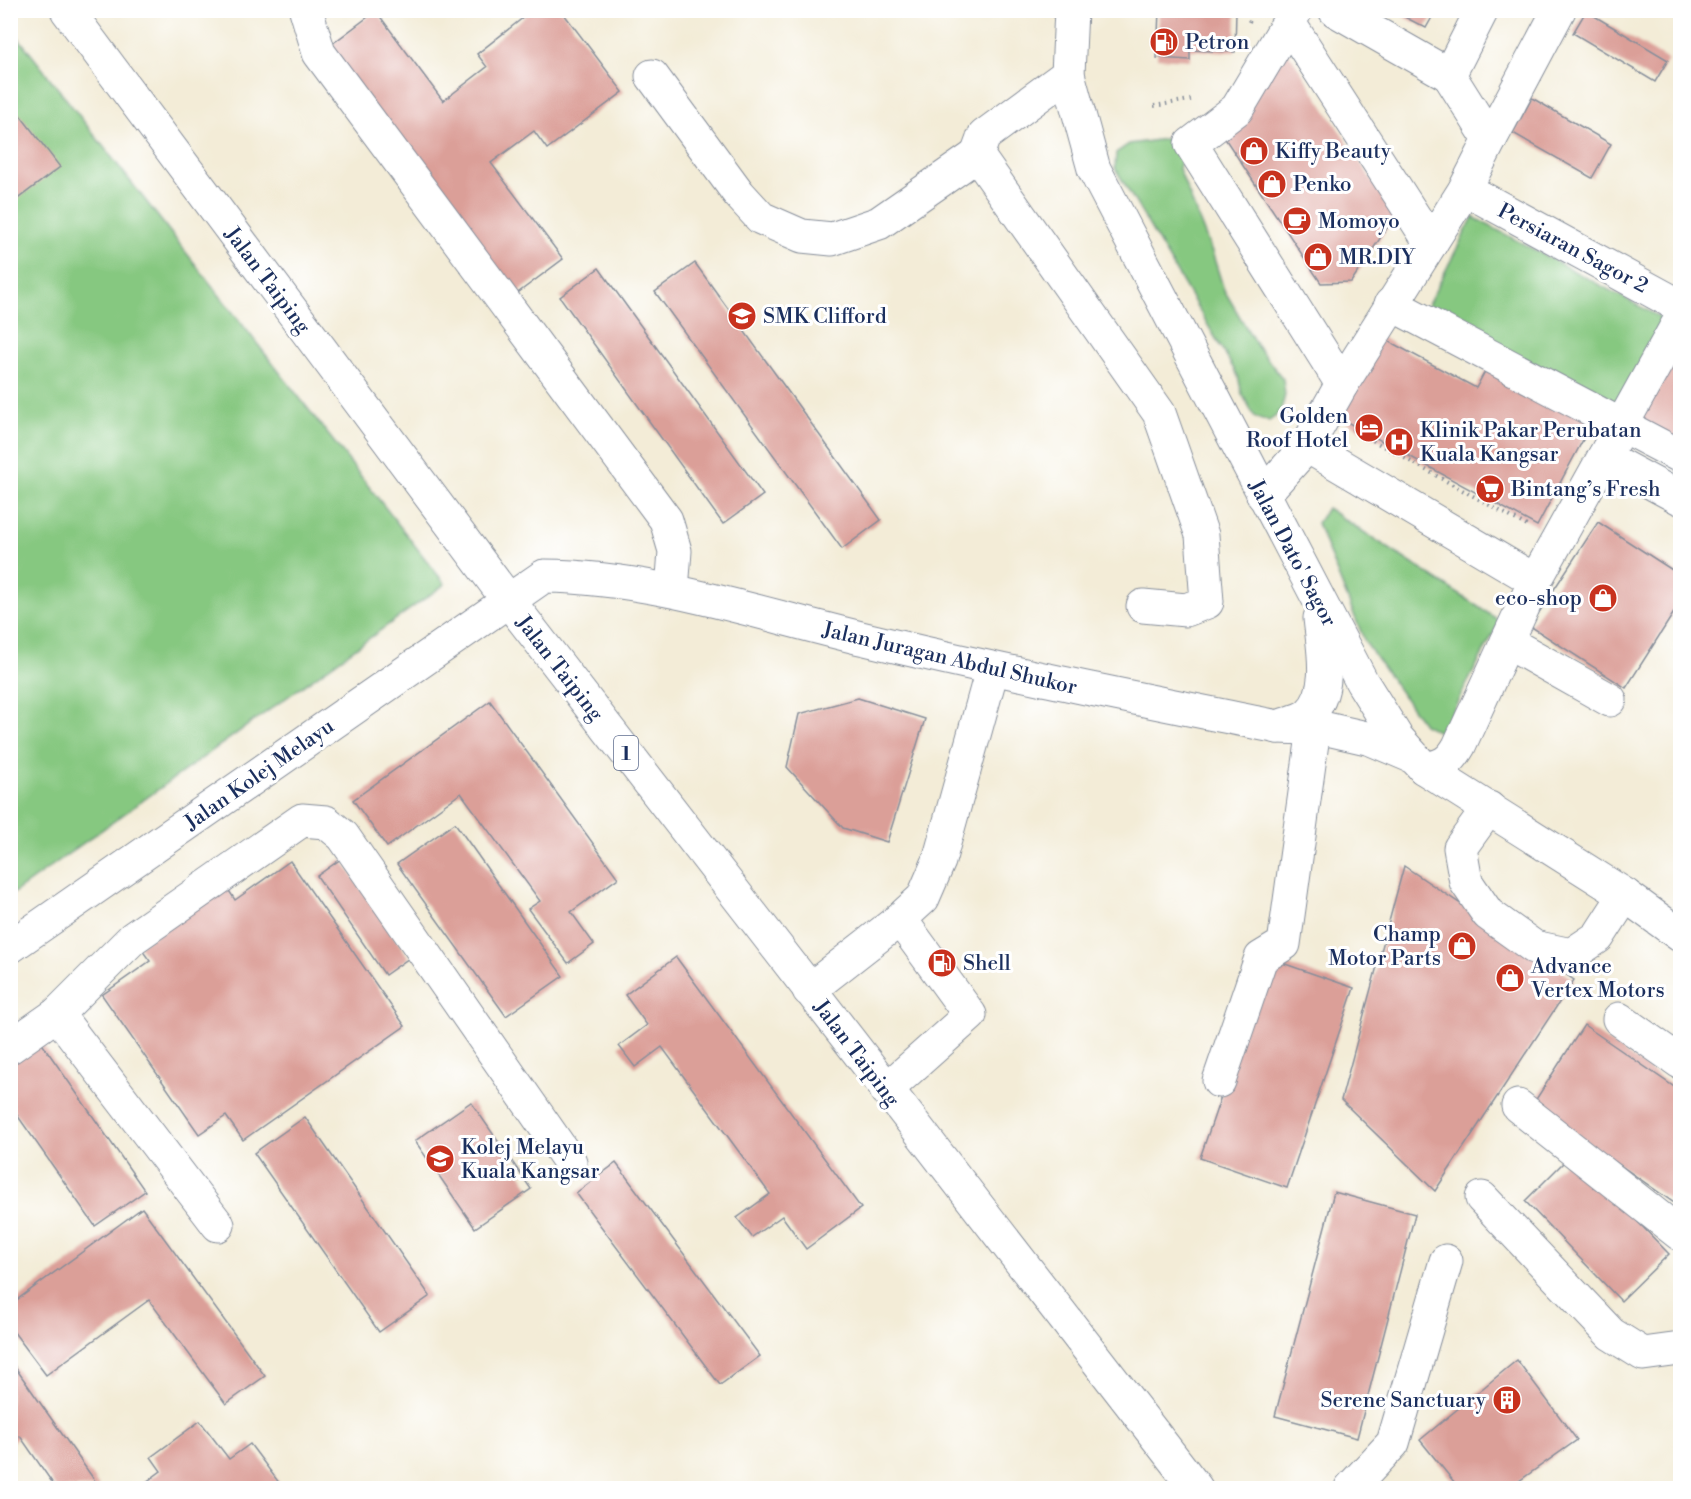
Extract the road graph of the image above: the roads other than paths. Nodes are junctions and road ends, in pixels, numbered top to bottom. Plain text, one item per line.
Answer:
1 (67, 10) edge
2 (306, 10) edge
3 (1071, 10) edge
4 (1335, 10) edge
5 (1482, 10) edge
6 (1559, 10) edge
7 (1292, 17) edge
8 (1068, 74) junction
9 (1449, 75) junction
10 (652, 76) dead end
11 (1490, 140) junction
12 (977, 155) junction
13 (1465, 189) junction
14 (1431, 243) junction
15 (1391, 304) junction
16 (1680, 306) edge
17 (1680, 320) edge
18 (1342, 384) junction
19 (1622, 425) junction
20 (1306, 446) junction
21 (1680, 456) edge
22 (1604, 457) junction
23 (1263, 495) junction
24 (1680, 498) edge
25 (1529, 577) dead end
26 (672, 590) junction
27 (508, 600) junction
28 (1319, 604) junction
29 (1143, 606) dead end
30 (1507, 642) junction
31 (992, 670) junction
32 (1362, 682) junction
33 (1610, 700) dead end
34 (1360, 722) junction
35 (1278, 727) junction
36 (1320, 728) junction
37 (1411, 754) junction
38 (1489, 808) junction
39 (1625, 895) junction
40 (900, 919) junction
41 (1680, 935) edge
42 (10, 947) edge
43 (809, 990) junction
44 (57, 1014) junction
45 (1619, 1019) dead end
46 (10, 1047) edge
47 (1680, 1062) edge
48 (1219, 1081) dead end
49 (886, 1090) junction
50 (1518, 1106) dead end
51 (570, 1162) dead end
52 (1482, 1198) dead end
53 (218, 1225) dead end
54 (1680, 1234) edge
55 (1446, 1261) dead end
56 (1680, 1349) edge
57 (1196, 1488) edge
58 (1351, 1488) edge

1 - 27 main road, Jalan Taiping / 1
2 - 26 main road
3 - 8 main road, Jalan Dato' Sagor
4 - 9 main road
5 - 9 main road
6 - 11 main road
7 - 14 main road
7 - 18 main road
8 - 12 main road
8 - 23 main road, Jalan Dato' Sagor
9 - 11 main road
10 - 12 main road
11 - 13 main road
12 - 29 main road
13 - 14 main road
13 - 16 main road, Persiaran Sagor 2
14 - 15 main road
15 - 18 main road
15 - 19 main road
17 - 19 main road
18 - 20 main road
19 - 21 main road
19 - 22 main road
20 - 23 main road
20 - 25 main road
22 - 24 main road
22 - 30 main road
23 - 28 main road, Jalan Dato' Sagor
26 - 27 main road, Jalan Juragan Abdul Shukor
26 - 31 main road, Jalan Juragan Abdul Shukor
27 - 42 main road, Jalan Kolej Melayu
27 - 43 main road, Jalan Taiping / 1
28 - 32 main road, Jalan Dato' Sagor
28 - 35 main road
30 - 33 main road
30 - 37 main road
31 - 35 main road, Jalan Juragan Abdul Shukor
31 - 40 main road
32 - 34 main road
32 - 37 main road, Jalan Dato' Sagor
34 - 36 main road, Jalan Juragan Abdul Shukor
34 - 37 main road
35 - 36 main road, Jalan Juragan Abdul Shukor
36 - 37 main road
36 - 48 main road
37 - 38 main road, Jalan Dato' Sagor
38 - 39 main road, Jalan Dato' Sagor
38 - 39 main road
39 - 41 main road, Jalan Dato' Sagor
40 - 43 main road
40 - 49 main road
43 - 49 main road, Jalan Taiping / 1
44 - 46 main road
44 - 51 main road
44 - 53 main road
45 - 47 main road
49 - 57 main road, Jalan Taiping / 1
50 - 54 main road
52 - 56 main road
55 - 58 main road

